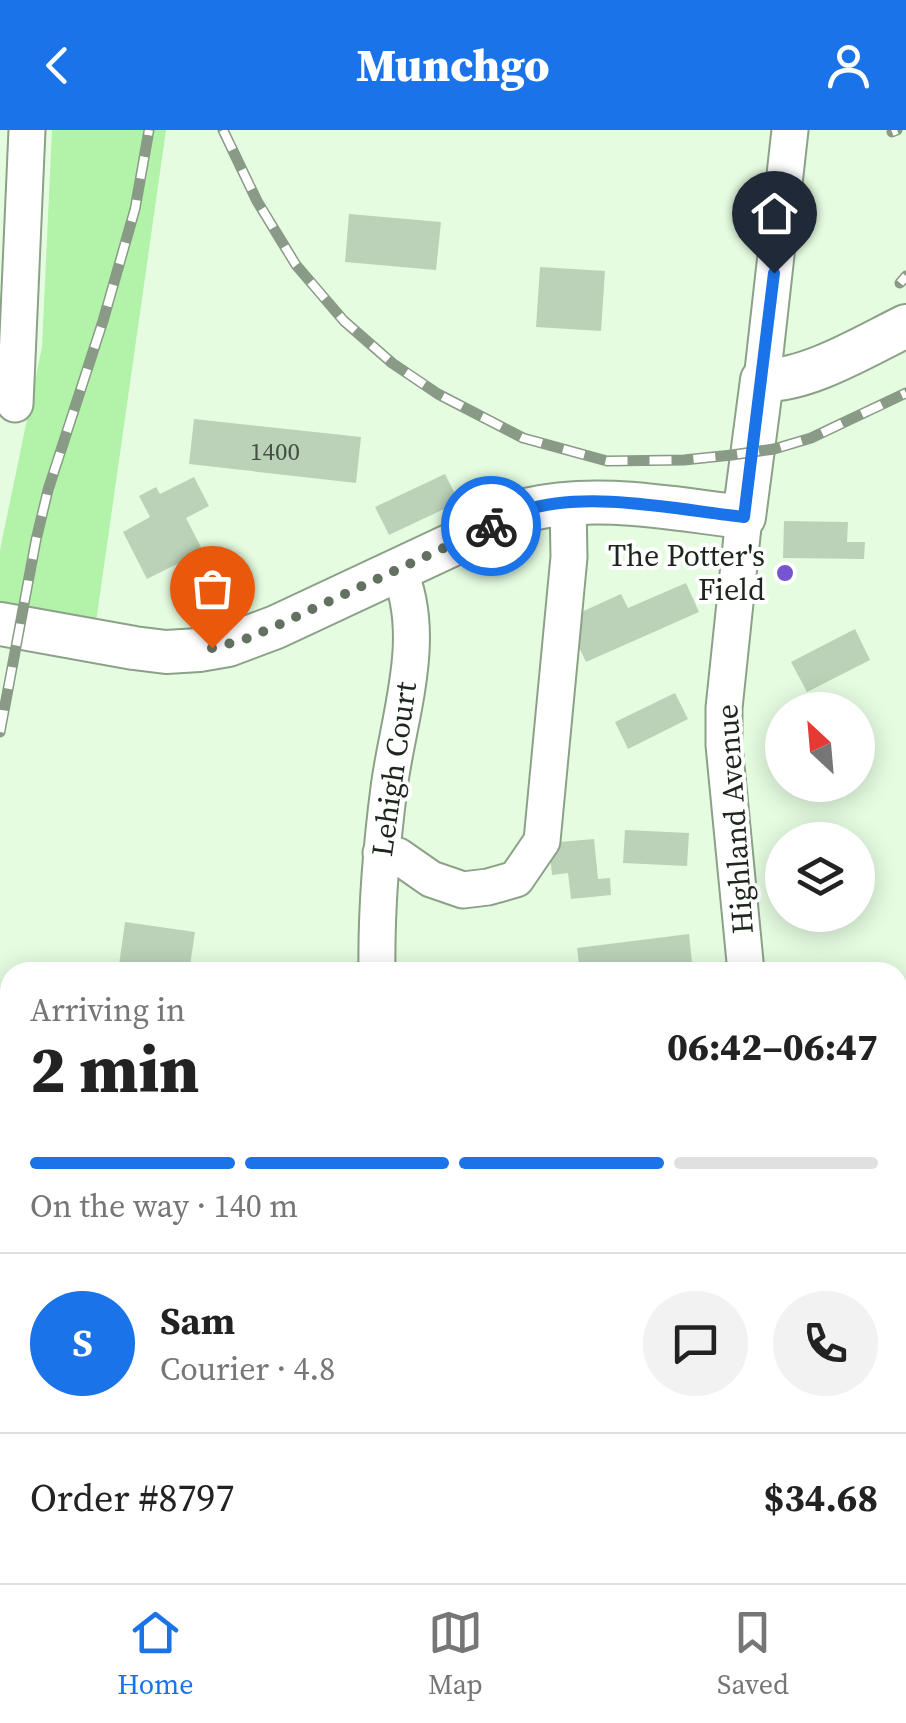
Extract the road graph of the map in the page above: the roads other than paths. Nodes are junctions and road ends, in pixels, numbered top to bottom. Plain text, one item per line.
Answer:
1 (27, 130) edge
2 (790, 130) edge
3 (12, 214) edge
4 (906, 326) edge
5 (762, 380) junction
6 (15, 404) dead end
7 (568, 502) junction
8 (744, 517) junction
9 (398, 569) junction
10 (0, 624) edge
11 (381, 853) junction
12 (377, 962) edge
13 (745, 962) edge

1 - 3 street
2 - 5 street, Highland Avenue
3 - 6 street
4 - 5 main road
5 - 8 main road, Highland Avenue
7 - 8 main road
7 - 9 main road
7 - 11 street
8 - 13 street, Highland Avenue
9 - 10 main road
9 - 11 street, Lehigh Court
11 - 12 street, Lehigh Court

